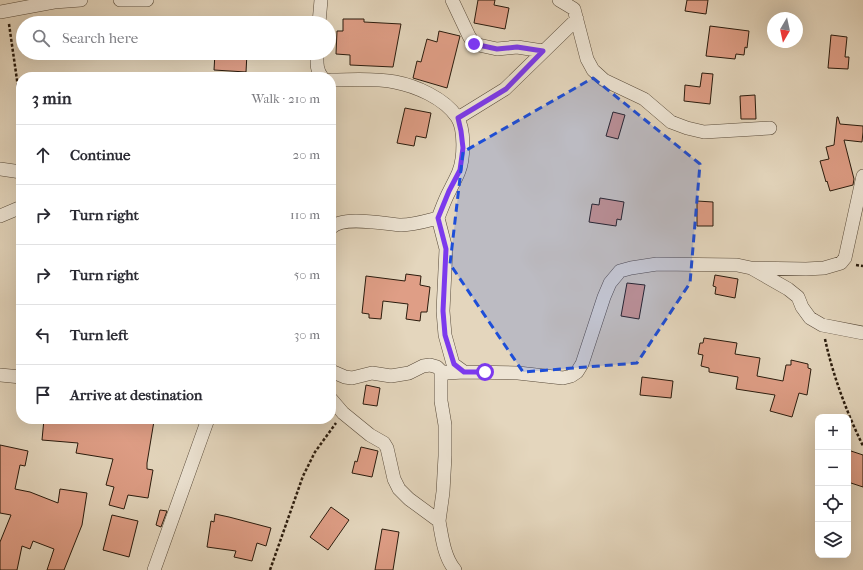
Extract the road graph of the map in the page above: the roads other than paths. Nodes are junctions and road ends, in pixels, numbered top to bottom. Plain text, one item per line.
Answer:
1 (81, 0) edge
2 (120, 0) edge
3 (147, 0) edge
4 (321, 0) edge
5 (452, 0) edge
6 (560, 0) edge
7 (4, 12) edge
8 (320, 16) edge
9 (577, 18) junction
10 (543, 51) junction
11 (316, 60) edge
12 (318, 72) edge
13 (336, 80) edge
14 (458, 118) junction
15 (770, 128) dead end
16 (0, 169) edge
17 (16, 171) edge
18 (863, 176) edge
19 (16, 209) edge
20 (0, 216) edge
21 (438, 218) junction
22 (336, 225) edge
23 (751, 268) junction
24 (863, 333) edge
25 (441, 371) junction
26 (464, 372) junction
27 (336, 373) edge
28 (0, 376) edge
29 (16, 377) edge
30 (336, 405) edge
31 (206, 424) edge
32 (439, 521) junction
33 (154, 570) edge
34 (455, 570) edge

1 - 7 street
2 - 3 street
4 - 8 street
5 - 10 street
6 - 9 street
9 - 10 street
9 - 15 street
10 - 14 street
11 - 12 street
13 - 14 street
14 - 21 street
16 - 17 street
18 - 23 street
19 - 20 street
21 - 22 street
21 - 26 street
23 - 24 street
23 - 26 street
25 - 26 street
25 - 27 street
25 - 32 street
28 - 29 street
30 - 32 street
31 - 33 street
32 - 34 street

